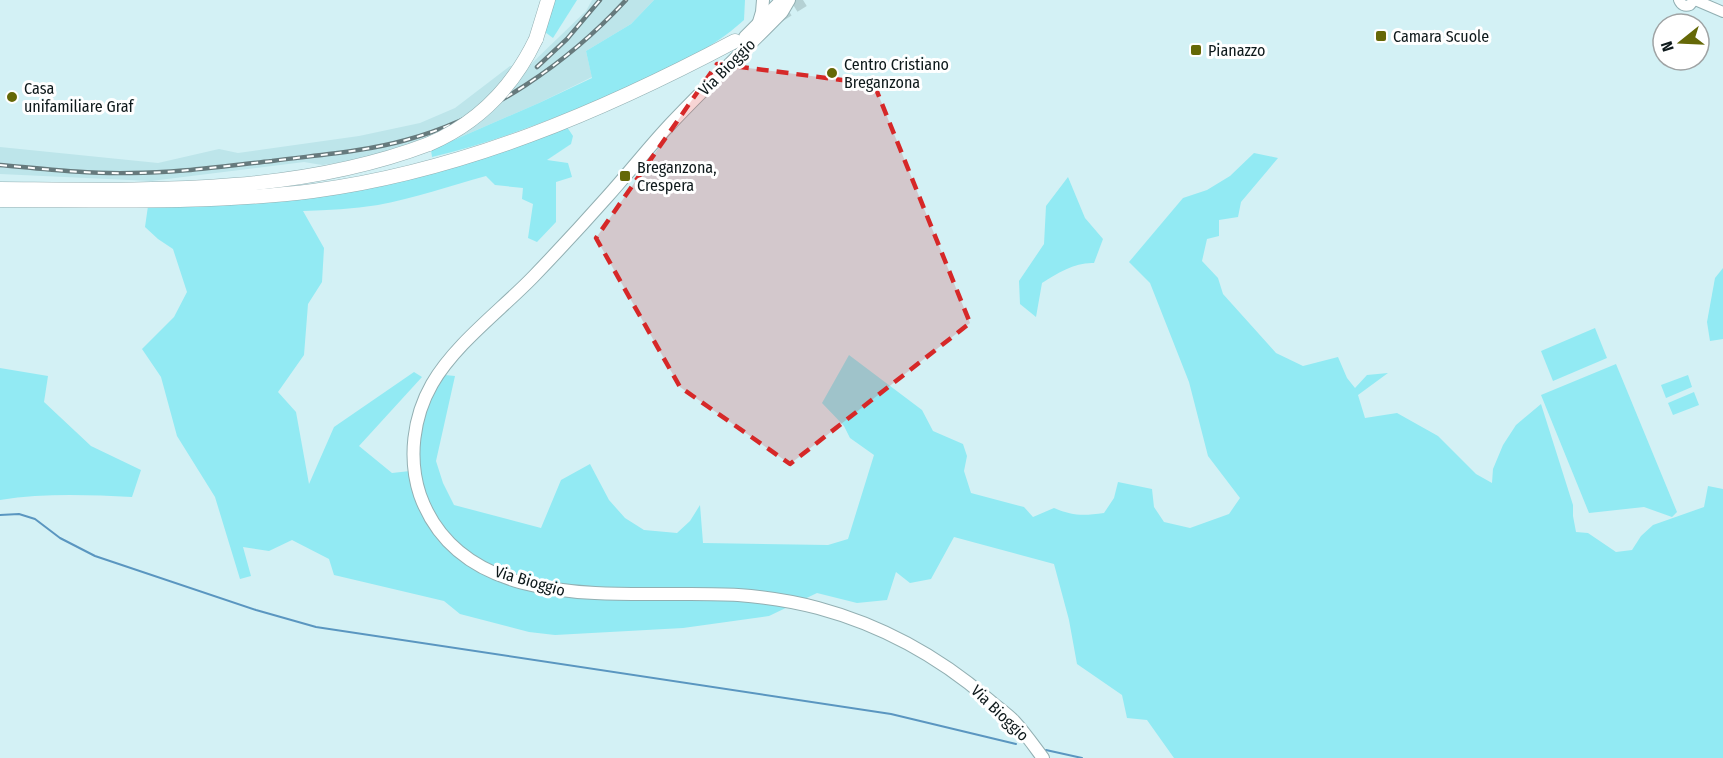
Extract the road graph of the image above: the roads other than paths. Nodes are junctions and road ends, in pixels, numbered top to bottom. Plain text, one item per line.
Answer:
1 (549, 0) edge
2 (763, 0) edge
3 (788, 0) edge
4 (1679, 0) edge
5 (1695, 0) edge
6 (1723, 12) edge
7 (759, 23) junction
8 (735, 41) dead end
9 (662, 133) junction
10 (0, 189) edge
11 (0, 200) edge
12 (1043, 758) edge

1 - 10 highway, bridge
2 - 7 main road
3 - 7 main road, Via Bioggio
3 - 9 main road, Via Bioggio
4 - 5 street
5 - 6 street
7 - 9 main road, Via Bioggio
8 - 11 highway
9 - 12 main road, Via Bioggio

